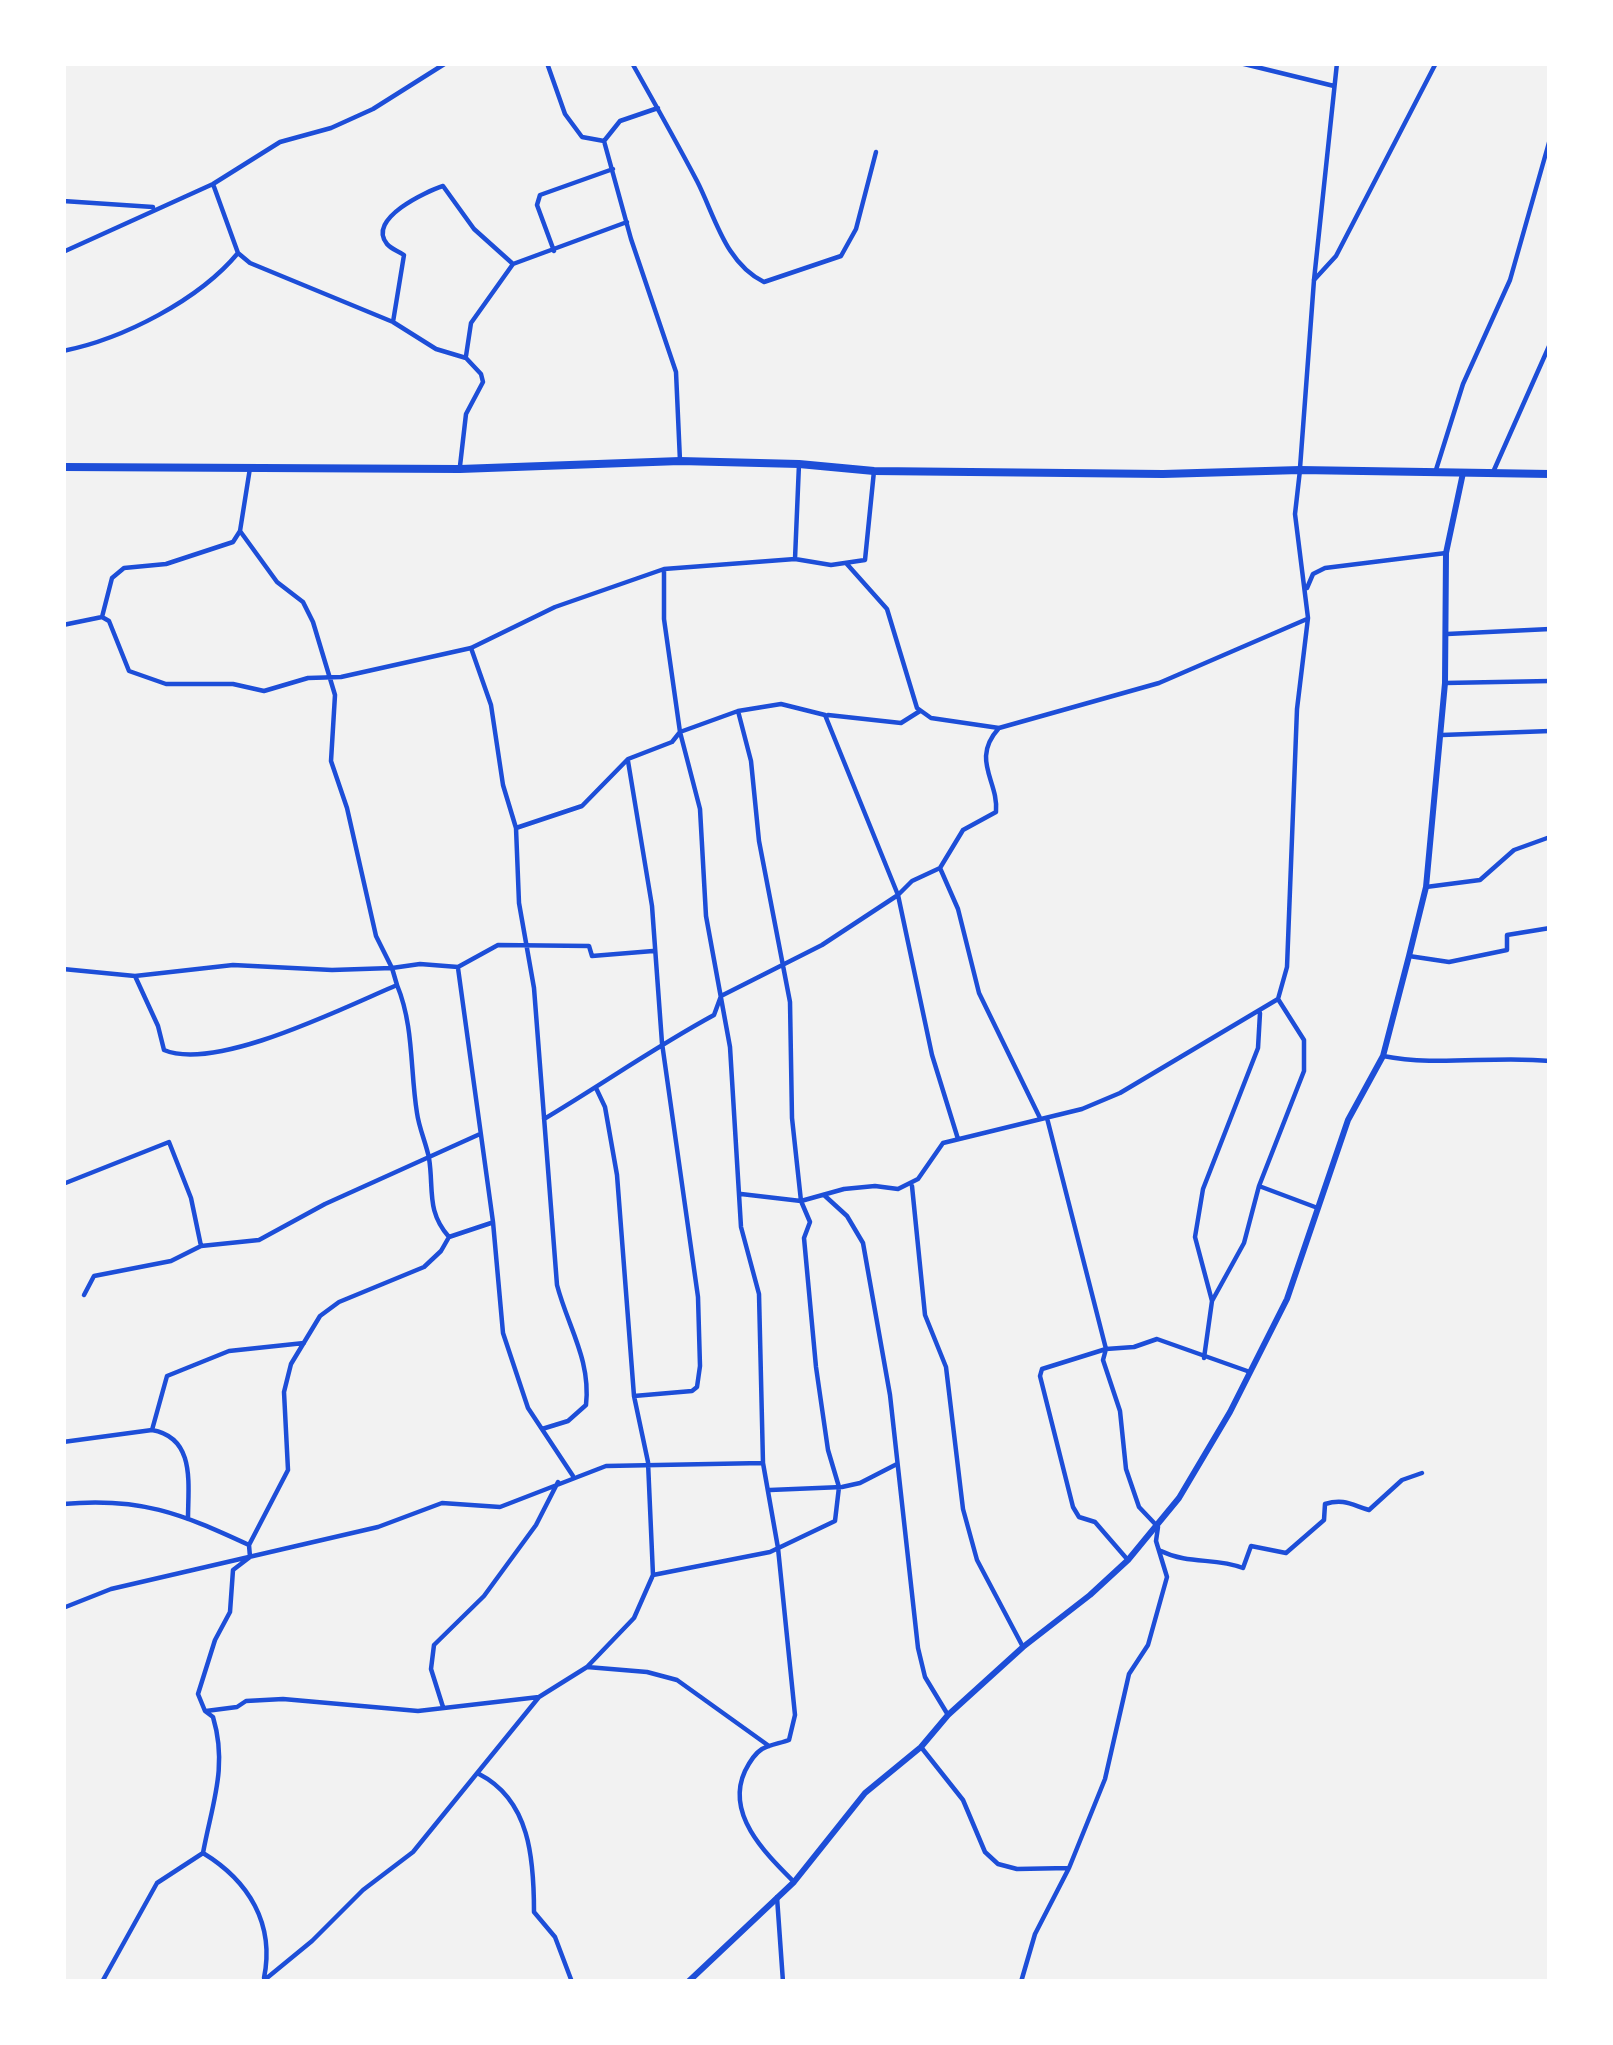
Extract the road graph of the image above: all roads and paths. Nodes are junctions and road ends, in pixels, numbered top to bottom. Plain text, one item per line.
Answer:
1 (446, 63) edge
2 (547, 63) edge
3 (632, 63) edge
4 (1240, 63) edge
5 (1337, 63) edge
6 (1436, 63) edge
7 (1334, 86) junction
8 (658, 108) junction
9 (1550, 139) edge
10 (604, 140) junction
11 (876, 152) dead end
12 (613, 169) junction
13 (213, 184) junction
14 (63, 201) edge
15 (154, 208) junction
16 (627, 222) junction
17 (554, 251) junction
18 (63, 252) edge
19 (238, 253) junction
20 (513, 264) junction
21 (1314, 280) junction
22 (393, 322) junction
23 (1550, 344) edge
24 (63, 351) edge
25 (466, 358) junction
26 (680, 461) junction
27 (799, 464) junction
28 (63, 467) edge
29 (250, 468) junction
30 (460, 469) junction
31 (1300, 470) junction
32 (874, 471) junction
33 (1435, 472) junction
34 (1463, 473) junction
35 (1492, 473) junction
36 (1550, 474) edge
37 (239, 531) junction
38 (1446, 553) junction
39 (795, 559) junction
40 (846, 563) junction
41 (664, 569) junction
42 (1306, 590) junction
43 (102, 617) junction
44 (1308, 619) junction
45 (63, 625) edge
46 (1550, 629) edge
47 (1448, 634) junction
48 (471, 648) junction
49 (332, 675) junction
50 (1550, 681) edge
51 (1445, 683) junction
52 (738, 711) junction
53 (920, 711) junction
54 (825, 715) junction
55 (999, 728) junction
56 (1550, 731) edge
57 (680, 732) junction
58 (1439, 735) junction
59 (628, 759) junction
60 (517, 828) junction
61 (1550, 837) edge
62 (940, 868) junction
63 (1426, 886) junction
64 (898, 895) junction
65 (1550, 928) edge
66 (525, 947) junction
67 (655, 951) junction
68 (1408, 956) junction
69 (783, 964) junction
70 (458, 967) junction
71 (392, 968) junction
72 (63, 969) edge
73 (135, 976) junction
74 (397, 985) junction
75 (721, 996) junction
76 (1278, 999) junction
77 (1260, 1012) junction
78 (662, 1043) junction
79 (1383, 1056) junction
80 (1550, 1061) edge
81 (596, 1088) junction
82 (1043, 1118) junction
83 (544, 1119) junction
84 (480, 1134) junction
85 (958, 1139) junction
86 (429, 1159) junction
87 (63, 1184) edge
88 (911, 1184) junction
89 (1259, 1186) junction
90 (741, 1194) junction
91 (823, 1194) junction
92 (801, 1201) junction
93 (1315, 1207) junction
94 (494, 1222) junction
95 (449, 1237) junction
96 (201, 1246) junction
97 (84, 1295) dead end
98 (1211, 1300) junction
99 (306, 1343) junction
100 (1106, 1349) junction
101 (1204, 1358) junction
102 (1250, 1372) junction
103 (634, 1396) junction
104 (542, 1429) junction
105 (152, 1430) junction
106 (63, 1442) edge
107 (648, 1462) junction
108 (763, 1462) junction
109 (898, 1464) junction
110 (1422, 1473) dead end
111 (572, 1476) junction
112 (558, 1482) junction
113 (839, 1486) junction
114 (770, 1490) junction
115 (63, 1504) edge
116 (188, 1519) junction
117 (1158, 1527) junction
118 (249, 1545) junction
119 (778, 1548) junction
120 (1161, 1551) junction
121 (250, 1557) junction
122 (1128, 1560) junction
123 (653, 1574) junction
124 (63, 1608) edge
125 (1023, 1647) junction
126 (587, 1667) junction
127 (539, 1697) junction
128 (443, 1708) junction
129 (205, 1711) junction
130 (948, 1715) junction
131 (770, 1747) junction
132 (921, 1747) junction
133 (478, 1773) junction
134 (203, 1853) junction
135 (1070, 1868) junction
136 (794, 1882) junction
137 (778, 1897) junction
138 (102, 1982) edge
139 (262, 1982) edge
140 (572, 1982) edge
141 (688, 1982) edge
142 (783, 1982) edge
143 (1021, 1982) edge

1 - 13 street
2 - 10 street
3 - 8 street
4 - 7 street
5 - 7 street
6 - 21 street
7 - 21 street
8 - 10 street
8 - 11 street
9 - 33 street
10 - 12 street
12 - 16 street
12 - 17 street
13 - 15 street
13 - 19 street
14 - 15 street
15 - 18 street
16 - 17 street
16 - 26 street
17 - 20 street
19 - 22 street
19 - 24 street
20 - 22 street
20 - 25 street
21 - 31 street
22 - 25 street
23 - 35 street
25 - 30 street
26 - 27 highway
26 - 30 highway
27 - 32 highway
27 - 39 street
28 - 29 highway
29 - 30 highway
29 - 37 street
31 - 32 highway
31 - 33 highway
31 - 42 street
32 - 40 street
33 - 34 highway
34 - 35 highway
34 - 38 main road
35 - 36 highway
37 - 43 street
37 - 49 street
38 - 42 street
38 - 47 main road
39 - 40 street
39 - 41 street
40 - 53 street
41 - 48 street
41 - 57 street
42 - 44 street
43 - 45 street
43 - 49 street
44 - 55 street
44 - 76 street
46 - 47 street
47 - 51 main road
48 - 49 street
48 - 60 street
49 - 71 street
50 - 51 street
51 - 58 main road
52 - 54 street
52 - 57 street
52 - 69 street
53 - 54 street
53 - 55 street
54 - 64 street
55 - 62 street
56 - 58 street
57 - 59 street
57 - 75 street
58 - 63 main road
59 - 60 street
59 - 67 street
60 - 66 street
61 - 63 street
62 - 64 street
62 - 82 street
63 - 68 main road
64 - 69 street
64 - 85 street
65 - 68 street
66 - 67 street
66 - 70 street
66 - 83 street
67 - 78 street
68 - 79 main road
69 - 75 street
69 - 92 street
70 - 71 street
70 - 84 street
71 - 73 street
71 - 74 street
72 - 73 street
73 - 74 street
74 - 86 street
75 - 78 street
75 - 90 street
76 - 77 street
76 - 89 street
77 - 82 street
77 - 98 street
78 - 81 street
78 - 103 street
79 - 80 street
79 - 93 main road
81 - 83 street
81 - 103 street
82 - 85 street
82 - 100 street
83 - 104 street
84 - 86 street
84 - 94 street
85 - 88 street
86 - 95 street
86 - 96 street
87 - 96 street
88 - 91 street
88 - 125 street
89 - 93 street
89 - 98 street
90 - 92 street
90 - 108 street
91 - 92 street
91 - 109 street
92 - 113 street
93 - 102 main road
94 - 95 street
94 - 104 street
95 - 99 street
96 - 97 street
98 - 101 street
99 - 105 street
99 - 118 street
100 - 101 street
100 - 117 street
100 - 122 street
101 - 102 street
102 - 117 main road
103 - 107 street
104 - 111 street
105 - 106 street
105 - 116 street
107 - 108 street
107 - 111 street
107 - 123 street
108 - 114 street
109 - 113 street
109 - 130 street
110 - 120 street
111 - 112 street
112 - 121 street
112 - 128 street
113 - 114 street
113 - 119 street
114 - 119 street
115 - 116 street
116 - 118 street
117 - 120 street
117 - 122 main road
118 - 121 street
119 - 123 street
119 - 131 street
120 - 135 street
121 - 124 street
121 - 129 street
122 - 125 main road
123 - 126 street
125 - 130 main road
126 - 127 street
126 - 131 street
127 - 128 street
127 - 133 street
128 - 129 street
129 - 134 street
130 - 132 main road
131 - 136 street
132 - 135 street
132 - 136 main road
133 - 139 street
133 - 140 street
134 - 138 street
134 - 139 street
135 - 143 street
136 - 137 main road
137 - 141 main road
137 - 142 street

